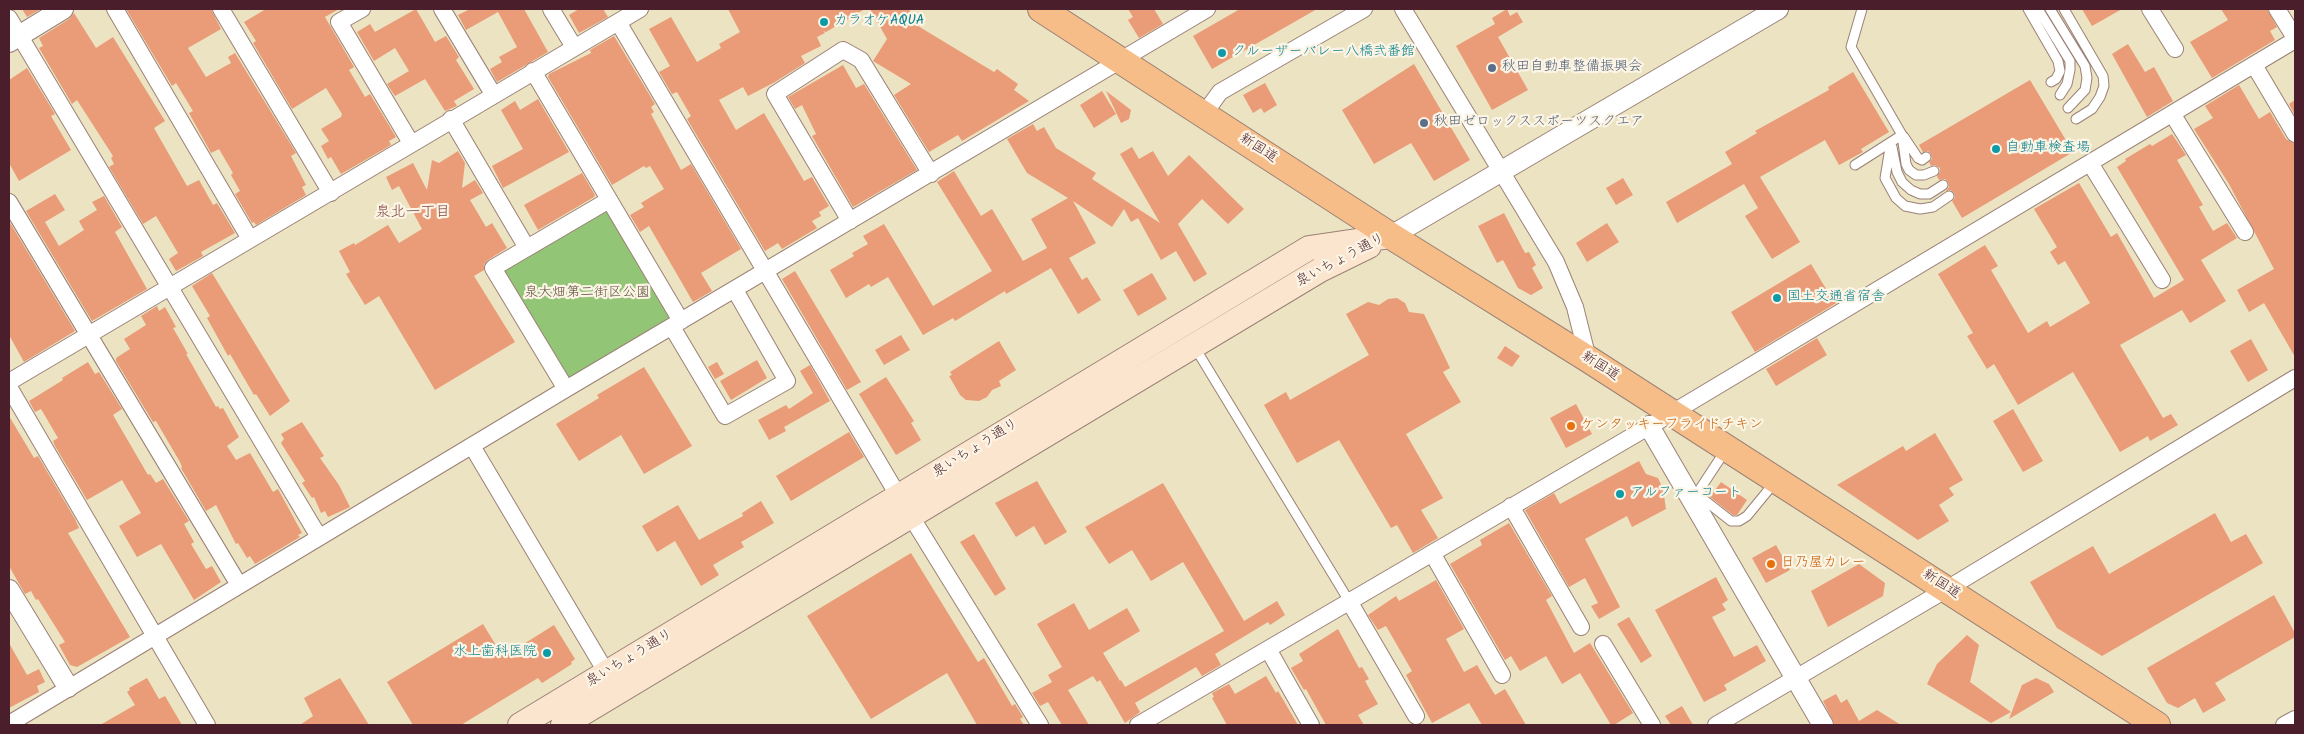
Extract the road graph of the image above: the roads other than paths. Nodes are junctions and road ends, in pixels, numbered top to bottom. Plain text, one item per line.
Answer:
1 (63, 9) edge
2 (115, 9) edge
3 (221, 9) edge
4 (362, 9) edge
5 (442, 9) edge
6 (551, 9) edge
7 (640, 9) edge
8 (1041, 9) edge
9 (1207, 9) edge
10 (1364, 9) edge
11 (1404, 9) edge
12 (1778, 9) edge
13 (1865, 9) edge
14 (2028, 9) edge
15 (2038, 9) edge
16 (2050, 9) edge
17 (2064, 9) edge
18 (2150, 9) edge
19 (2277, 9) edge
20 (9, 18) edge
21 (618, 22) junction
22 (14, 39) edge
23 (2295, 39) edge
24 (574, 46) junction
25 (2175, 49) dead end
26 (1123, 61) junction
27 (2254, 64) junction
28 (533, 71) junction
29 (2051, 82) dead end
30 (494, 94) junction
31 (2060, 95) dead end
32 (2068, 108) dead end
33 (1204, 114) junction
34 (2173, 115) junction
35 (451, 119) junction
36 (2076, 119) dead end
37 (2295, 134) edge
38 (1902, 135) junction
39 (1891, 142) junction
40 (411, 143) junction
41 (1926, 157) dead end
42 (2090, 163) junction
43 (1856, 165) dead end
44 (1503, 171) junction
45 (1934, 171) dead end
46 (931, 174) junction
47 (1943, 185) dead end
48 (331, 193) junction
49 (1949, 196) dead end
50 (609, 200) junction
51 (9, 202) edge
52 (850, 222) junction
53 (2245, 232) dead end
54 (1391, 236) junction
55 (250, 239) junction
56 (528, 248) junction
57 (765, 272) junction
58 (2162, 280) dead end
59 (170, 288) junction
60 (735, 290) junction
61 (676, 324) junction
62 (90, 336) junction
63 (1194, 346) junction
64 (1588, 359) junction
65 (2295, 378) edge
66 (9, 382) edge
67 (9, 387) edge
68 (566, 389) junction
69 (1672, 413) junction
70 (1649, 426) junction
71 (472, 446) junction
72 (1727, 448) junction
73 (1777, 480) junction
74 (1512, 506) junction
75 (905, 507) junction
76 (319, 537) junction
77 (1432, 553) junction
78 (238, 585) junction
79 (1947, 589) junction
80 (9, 590) edge
81 (1349, 601) junction
82 (1581, 626) dead end
83 (155, 636) junction
84 (1603, 644) dead end
85 (1268, 649) junction
86 (1502, 675) dead end
87 (1795, 678) junction
88 (613, 682) junction
89 (68, 687) junction
90 (1416, 716) dead end
91 (2295, 719) edge
92 (9, 724) edge
93 (207, 725) edge
94 (520, 725) edge
95 (564, 725) edge
96 (1040, 725) edge
97 (1138, 725) edge
98 (1311, 725) edge
99 (1652, 725) edge
100 (1716, 725) edge
101 (1823, 725) edge
102 (2158, 725) edge
103 (2284, 725) edge

1 - 22 street
2 - 55 street
3 - 48 street
4 - 40 street
5 - 30 street
6 - 24 street
7 - 21 street
8 - 26 main road, 新国道
9 - 26 street
10 - 33 street
11 - 44 street
12 - 44 street
13 - 38 lane
14 - 29 lane
15 - 31 lane
16 - 32 lane
17 - 36 lane
18 - 25 street
19 - 23 street
20 - 22 street
21 - 24 street
21 - 57 street
22 - 59 street
23 - 27 street
24 - 28 street
26 - 33 main road, 新国道
26 - 46 street
27 - 34 street
27 - 37 street
28 - 30 street
28 - 50 street
30 - 35 street
33 - 54 main road, 新国道
34 - 42 street
34 - 53 street
35 - 40 street
35 - 56 street
38 - 39 lane
38 - 41 lane
38 - 45 lane
39 - 43 lane
39 - 47 lane
39 - 49 lane
40 - 48 street
42 - 58 street
42 - 69 street
44 - 54 street
44 - 64 street
46 - 52 street
46 - 52 street
48 - 55 street
50 - 56 street
50 - 61 street
51 - 62 street
52 - 57 street
54 - 63 main road, 泉いちょう通り
54 - 64 main road, 新国道
54 - 75 main road, 泉いちょう通り
55 - 59 street
56 - 68 street
57 - 60 street
57 - 75 street
59 - 62 street
59 - 76 street
60 - 61 street
60 - 61 street
61 - 68 street
62 - 66 street
62 - 78 street
63 - 75 main road, 泉いちょう通り
63 - 81 lane
64 - 69 main road, 新国道
65 - 79 street
67 - 83 street
68 - 71 street
69 - 70 street
69 - 72 main road, 新国道
70 - 74 street
70 - 87 street
71 - 76 street
71 - 88 street
72 - 73 main road, 新国道
72 - 73 lane
73 - 79 main road, 新国道
74 - 77 street
74 - 82 street
75 - 88 main road, 泉いちょう通り
75 - 96 street
76 - 78 street
77 - 81 street
77 - 86 street
78 - 83 street
79 - 87 street
79 - 102 main road, 新国道
80 - 89 street
81 - 85 street
81 - 90 street
83 - 89 street
83 - 93 street
84 - 99 street
85 - 97 street
85 - 98 street
87 - 100 street
87 - 101 street
88 - 94 main road, 泉いちょう通り
88 - 95 main road, 泉いちょう通り
89 - 92 street
91 - 103 street

